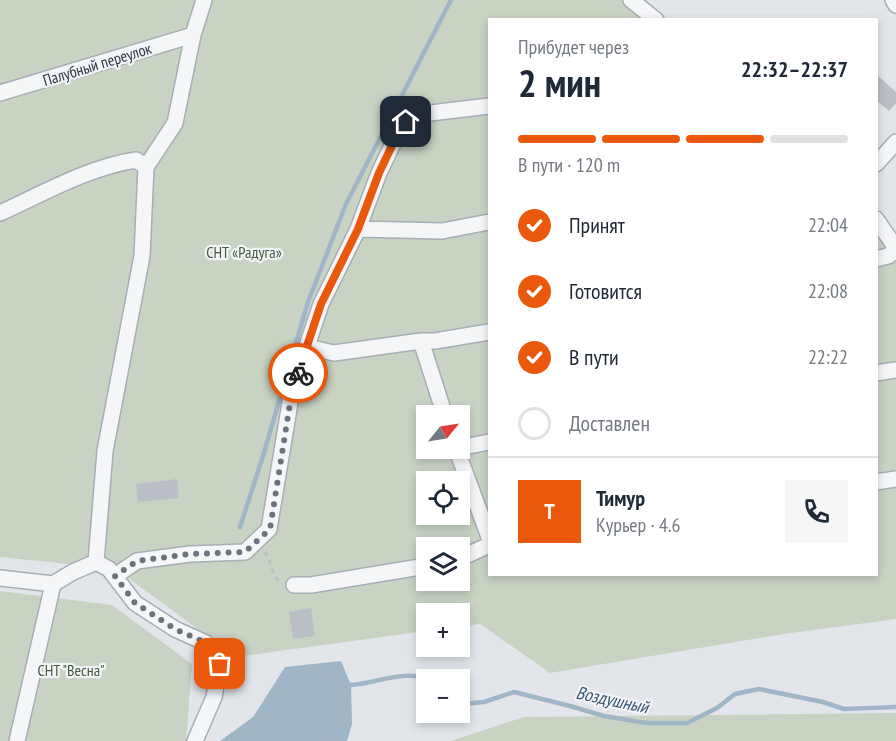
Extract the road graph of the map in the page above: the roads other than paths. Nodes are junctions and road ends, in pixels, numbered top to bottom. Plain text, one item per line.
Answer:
1 (204, 0) edge
2 (631, 0) edge
3 (893, 0) edge
4 (896, 4) edge
5 (654, 18) edge
6 (193, 35) junction
7 (0, 93) edge
8 (488, 106) edge
9 (896, 142) edge
10 (878, 162) edge
11 (146, 167) junction
12 (0, 213) edge
13 (488, 222) edge
14 (878, 222) edge
15 (358, 229) junction
16 (896, 249) edge
17 (878, 258) edge
18 (488, 332) edge
19 (420, 341) junction
20 (307, 347) junction
21 (896, 370) edge
22 (878, 374) edge
23 (441, 405) edge
24 (488, 442) edge
25 (470, 446) edge
26 (461, 459) edge
27 (896, 479) edge
28 (878, 482) edge
29 (488, 534) edge
30 (488, 545) edge
31 (470, 554) edge
32 (96, 562) junction
33 (416, 568) edge
34 (115, 576) junction
35 (0, 579) edge
36 (53, 584) junction
37 (294, 585) road end
38 (17, 741) edge
39 (195, 741) edge

1 - 6 street
2 - 5 street
3 - 4 street
6 - 7 street, Палубный переулок
6 - 11 street
8 - 15 street
9 - 10 street
11 - 12 street
11 - 32 street
13 - 15 street
14 - 16 street
15 - 20 street
16 - 17 street
18 - 19 street
19 - 20 street
19 - 23 street
20 - 34 street
21 - 22 street
24 - 25 street
26 - 29 street
27 - 28 street
30 - 31 street
32 - 34 street
32 - 36 street
33 - 37 street
34 - 39 street
35 - 36 street
36 - 38 street

